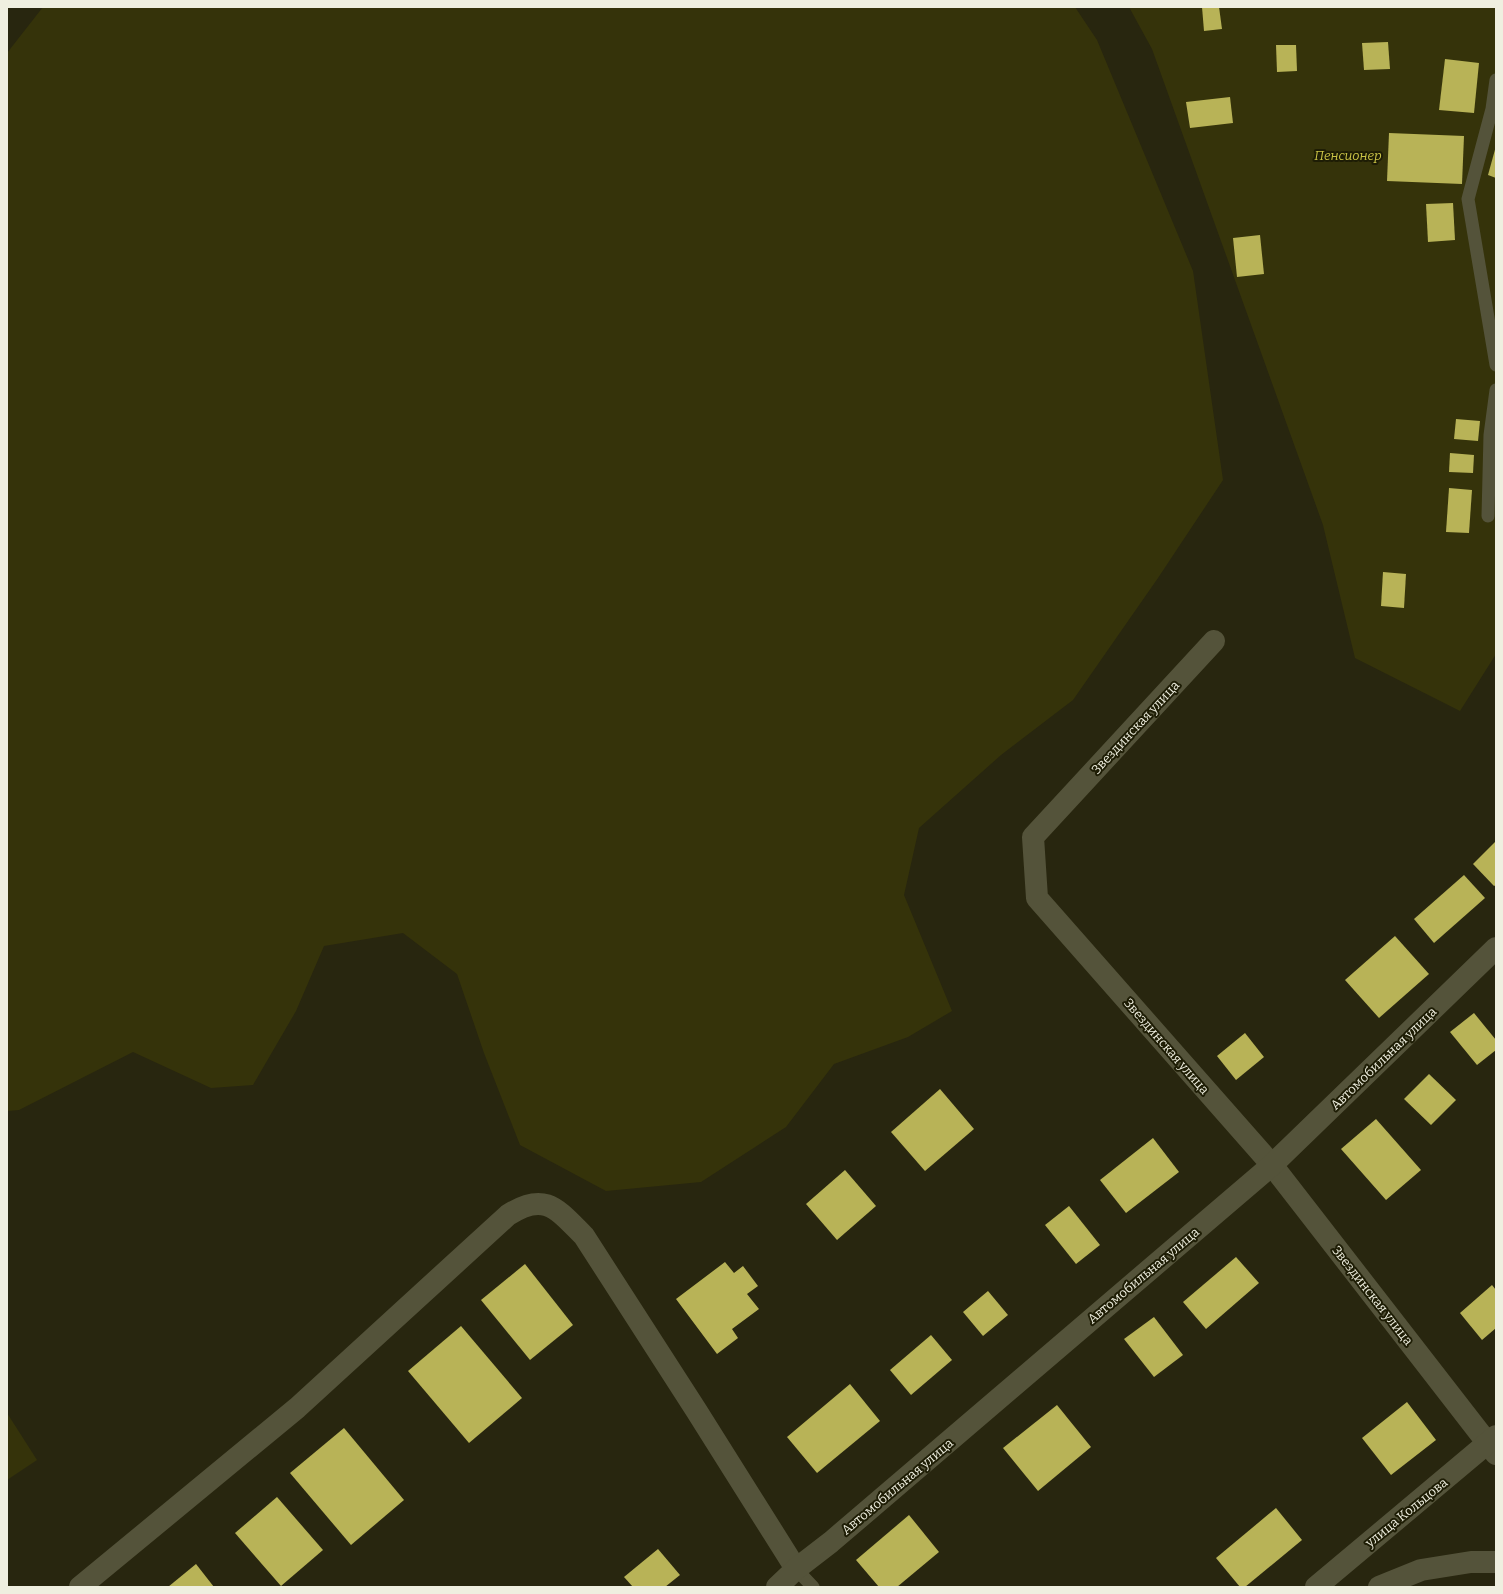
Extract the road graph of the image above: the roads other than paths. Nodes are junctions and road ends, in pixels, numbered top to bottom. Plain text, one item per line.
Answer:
1 (1496, 80) edge
2 (1496, 365) edge
3 (1496, 390) edge
4 (1488, 516) dead end
5 (1214, 641) dead end
6 (1496, 948) edge
7 (1272, 1165) junction
8 (1493, 1444) edge
9 (1496, 1562) edge
10 (796, 1569) junction
11 (80, 1587) edge
12 (777, 1587) edge
13 (813, 1587) edge
14 (1316, 1587) edge
15 (1379, 1587) edge

1 - 2 lane
3 - 4 lane
5 - 7 street, Звездинская улица
6 - 7 street, Автомобильная улица
7 - 8 street, Звездинская улица
7 - 10 street, Автомобильная улица
8 - 14 street, улица Кольцова
9 - 15 street
10 - 11 street
10 - 12 street, Автомобильная улица
10 - 13 lane

